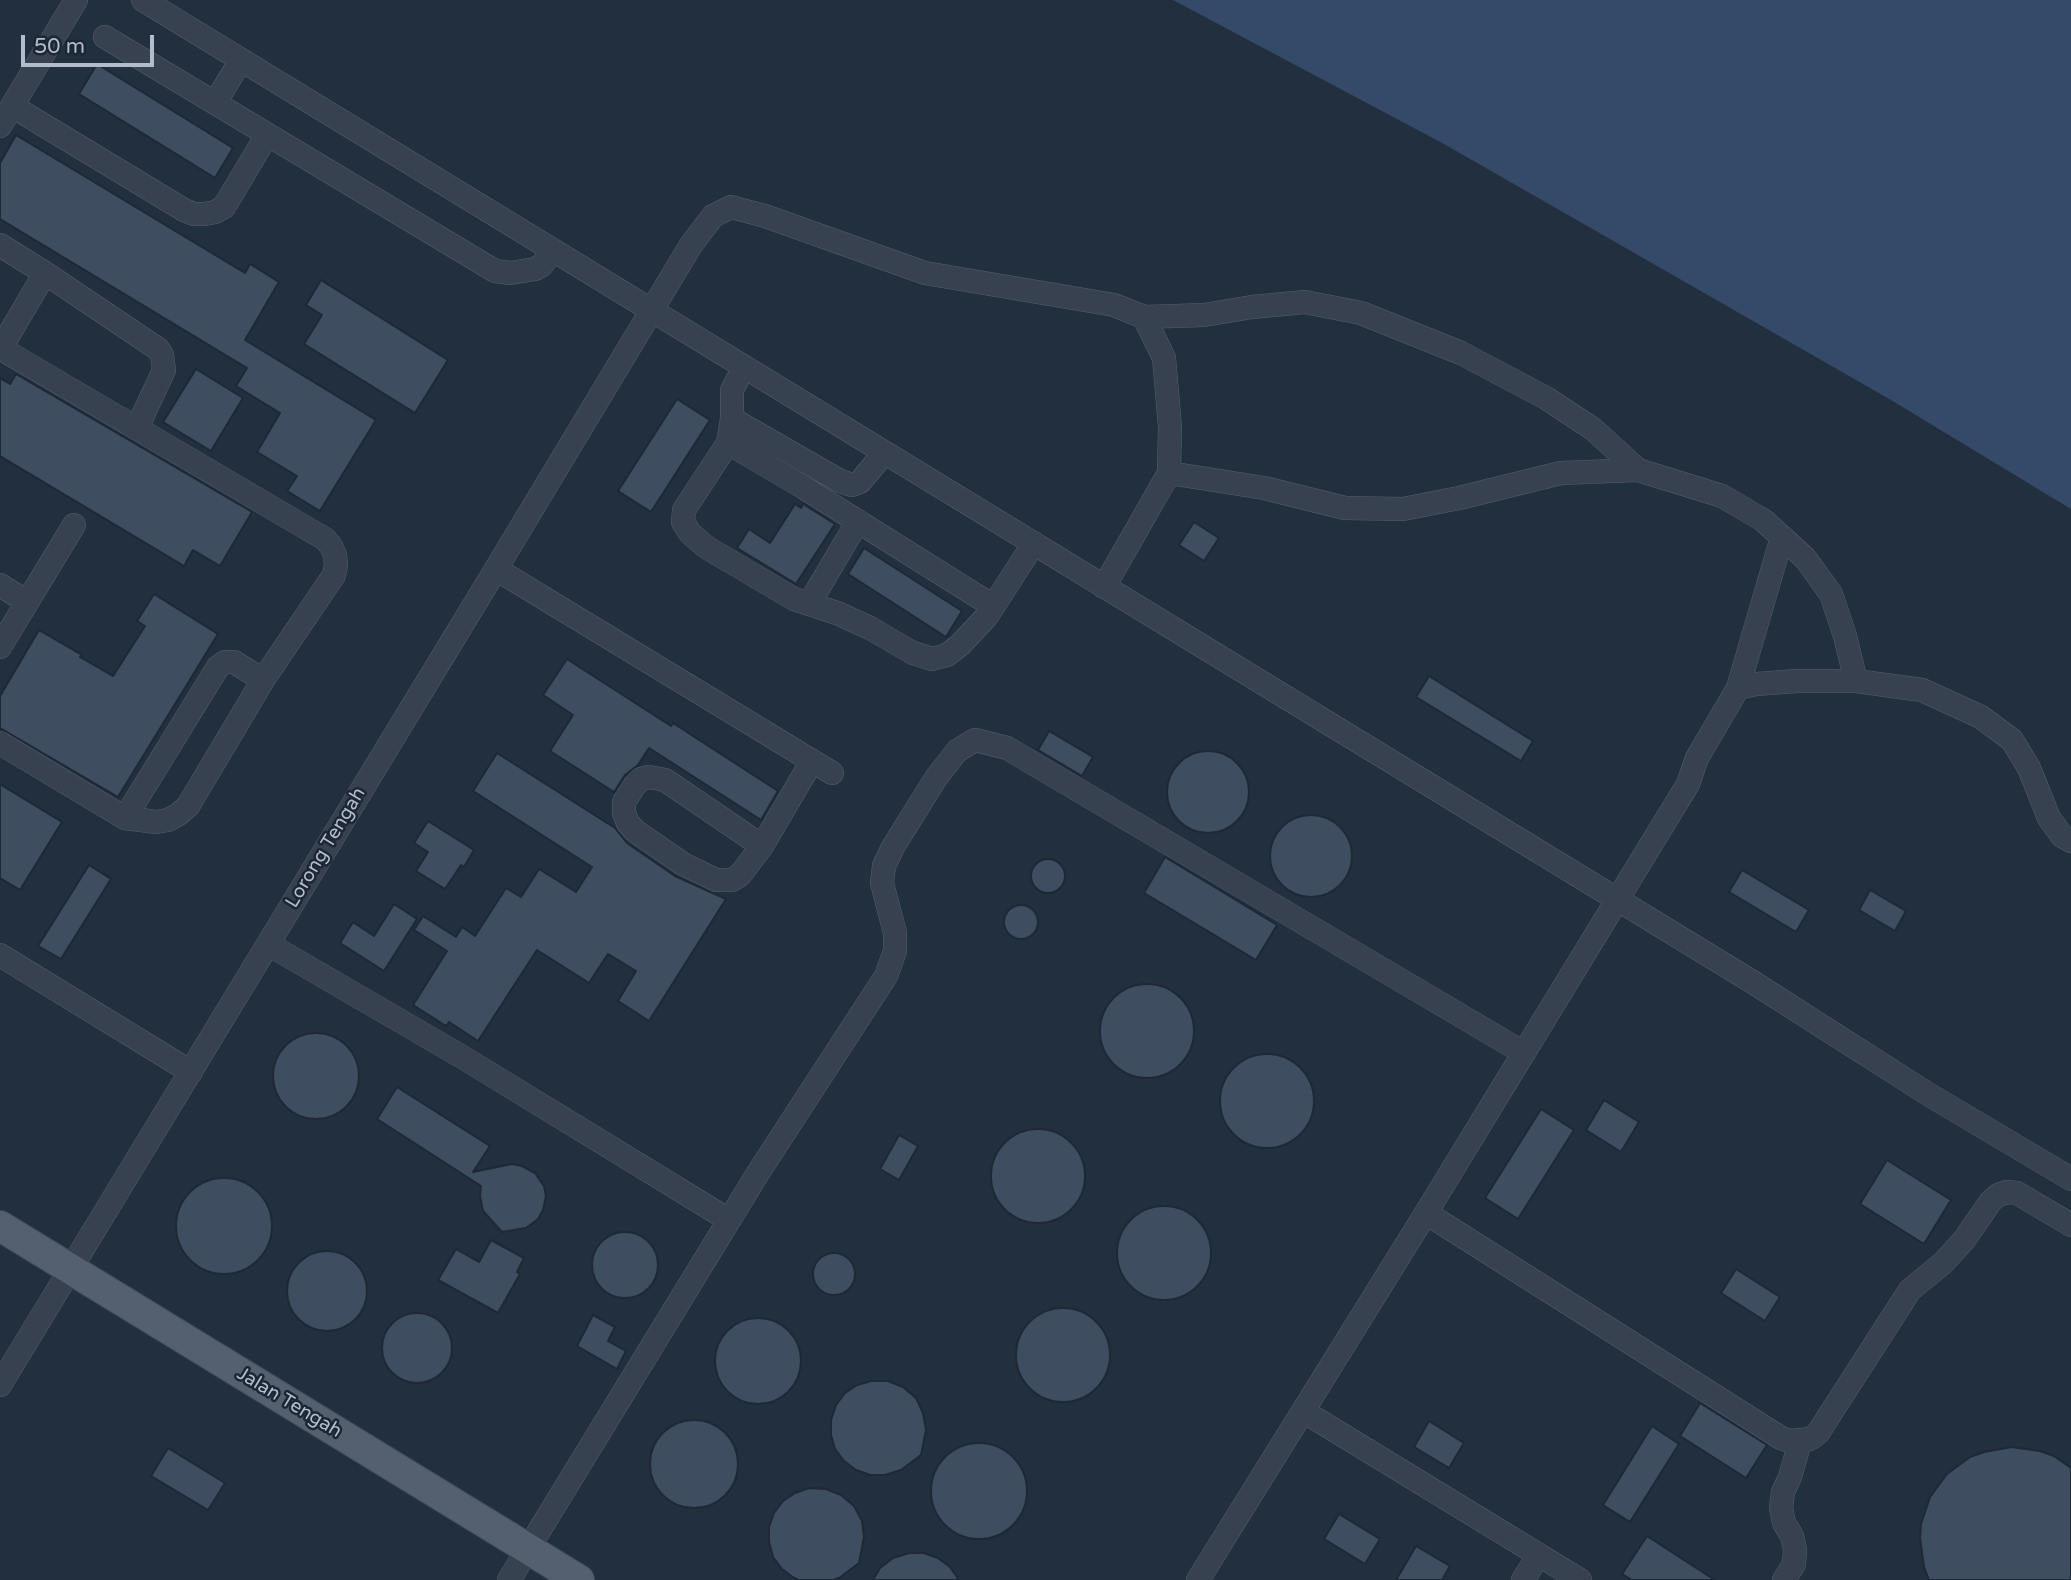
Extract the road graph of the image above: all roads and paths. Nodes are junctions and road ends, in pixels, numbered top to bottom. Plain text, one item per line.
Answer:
1 (76, 0) edge
2 (143, 0) edge
3 (105, 37) dead end
4 (241, 60) junction
5 (215, 103) junction
6 (6, 116) edge
7 (267, 135) junction
8 (0, 246) edge
9 (553, 250) junction
10 (45, 273) junction
11 (652, 311) junction
12 (1144, 317) junction
13 (0, 348) edge
14 (744, 367) junction
15 (732, 419) junction
16 (137, 428) junction
17 (728, 443) junction
18 (884, 453) junction
19 (1637, 470) junction
20 (1169, 473) junction
21 (858, 521) junction
22 (74, 525) dead end
23 (1782, 537) junction
24 (1034, 543) junction
25 (496, 569) junction
26 (0, 585) edge
27 (1104, 587) junction
28 (27, 602) junction
29 (809, 604) junction
30 (993, 606) junction
31 (0, 647) edge
32 (263, 680) junction
33 (1856, 681) junction
34 (1738, 688) junction
35 (0, 743) edge
36 (125, 818) junction
37 (2071, 841) edge
38 (762, 846) junction
39 (1618, 901) junction
40 (268, 944) junction
41 (0, 955) edge
42 (1524, 1053) junction
43 (191, 1072) junction
44 (2071, 1179) edge
45 (1426, 1213) junction
46 (729, 1220) junction
47 (2071, 1225) edge
48 (0, 1226) edge
49 (70, 1269) junction
50 (0, 1385) edge
51 (1303, 1411) junction
52 (1800, 1441) junction
53 (527, 1549) junction
54 (1539, 1555) junction
55 (509, 1580) edge
56 (579, 1580) edge
57 (1198, 1580) edge
58 (1523, 1580) edge
59 (1580, 1580) edge
60 (1784, 1580) edge

1 - 6 street
2 - 4 street
3 - 5 street
4 - 5 street
4 - 9 street
5 - 7 street
6 - 7 street
7 - 9 street
8 - 10 street
9 - 11 street
10 - 13 street
10 - 16 street
11 - 12 street, Lorong Tengah
11 - 14 street
11 - 25 street, Lorong Tengah
12 - 19 street
12 - 20 street
13 - 16 street
14 - 15 street
14 - 18 street
15 - 17 street
15 - 18 street
16 - 32 street
17 - 21 street
17 - 29 street
18 - 24 street
19 - 20 street
19 - 23 street
20 - 27 street
21 - 29 street
21 - 30 street
22 - 28 street
23 - 33 street
23 - 34 street
24 - 27 street
24 - 30 street
25 - 38 street
25 - 40 street, Lorong Tengah
26 - 28 street
27 - 39 street
28 - 31 street
29 - 30 street
32 - 36 street
32 - 36 street
33 - 34 street
33 - 37 street
34 - 39 street
35 - 36 street
38 - 38 street
39 - 42 street
39 - 44 street
40 - 43 street, Lorong Tengah
40 - 46 street
41 - 43 street
42 - 45 street
42 - 46 street
43 - 49 street, Lorong Tengah
45 - 51 street
45 - 52 street
46 - 53 street
47 - 52 street
48 - 49 main road, Jalan Tengah
49 - 50 street, Lorong Tengah
49 - 53 main road, Jalan Tengah
51 - 54 street
51 - 57 street
52 - 60 street
53 - 55 street
53 - 56 main road, Jalan Tengah
54 - 58 street
54 - 59 street

